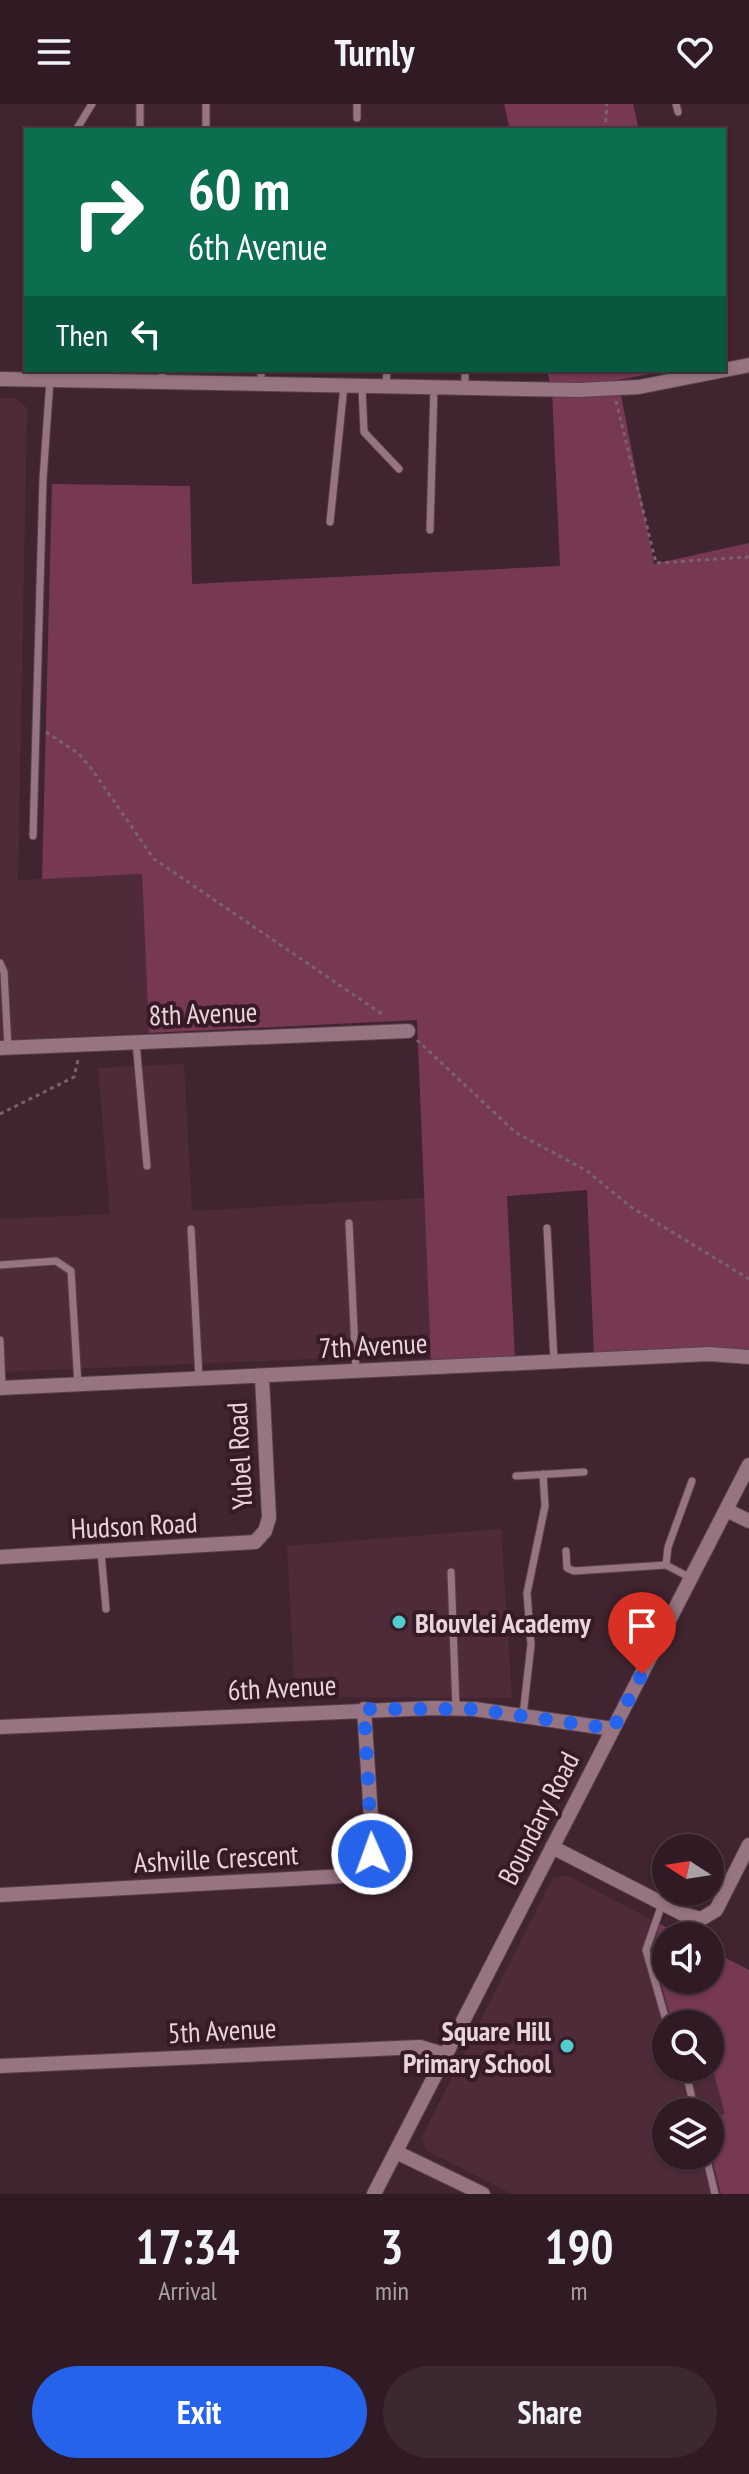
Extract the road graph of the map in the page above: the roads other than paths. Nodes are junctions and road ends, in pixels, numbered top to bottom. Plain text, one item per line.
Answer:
1 (92, 104) edge
2 (140, 104) edge
3 (206, 104) edge
4 (357, 104) edge
5 (357, 118) dead end
6 (77, 128) edge
7 (140, 128) edge
8 (206, 128) edge
9 (749, 365) edge
10 (726, 369) edge
11 (387, 372) edge
12 (465, 372) edge
13 (709, 372) edge
14 (34, 375) edge
15 (162, 376) edge
16 (261, 377) edge
17 (0, 379) edge
18 (50, 380) junction
19 (344, 386) junction
20 (362, 387) junction
21 (386, 387) junction
22 (434, 388) junction
23 (465, 389) junction
24 (399, 469) dead end
25 (330, 522) dead end
26 (430, 530) dead end
27 (33, 836) dead end
28 (0, 963) edge
29 (3, 1000) edge
30 (408, 1031) road end
31 (136, 1042) junction
32 (4, 1048) edge
33 (147, 1166) dead end
34 (349, 1223) dead end
35 (547, 1228) dead end
36 (191, 1229) dead end
37 (0, 1265) edge
38 (0, 1340) edge
39 (749, 1357) edge
40 (554, 1361) junction
41 (356, 1372) junction
42 (262, 1377) junction
43 (199, 1380) junction
44 (78, 1385) junction
45 (1, 1388) edge
46 (749, 1465) edge
47 (584, 1472) dead end
48 (543, 1474) junction
49 (516, 1476) dead end
50 (692, 1481) dead end
51 (726, 1510) junction
52 (749, 1521) edge
53 (265, 1531) joint
54 (566, 1551) dead end
55 (101, 1552) junction
56 (0, 1557) edge
57 (666, 1565) junction
58 (451, 1572) dead end
59 (691, 1578) junction
60 (106, 1609) dead end
61 (456, 1708) junction
62 (364, 1709) junction
63 (523, 1715) junction
64 (0, 1727) edge
65 (613, 1729) junction
66 (749, 1845) edge
67 (552, 1847) junction
68 (724, 1892) edge
69 (0, 1895) edge
70 (652, 1898) edge
71 (661, 1906) edge
72 (668, 1906) edge
73 (716, 1906) edge
74 (663, 2010) edge
75 (446, 2055) junction
76 (0, 2066) edge
77 (396, 2152) junction
78 (709, 2170) edge
79 (374, 2194) edge
80 (483, 2194) edge
81 (715, 2194) edge

1 - 6 lane
2 - 7 lane
3 - 8 lane
4 - 5 lane
9 - 10 street
11 - 21 lane
12 - 23 lane
13 - 23 street
14 - 17 street
14 - 18 street
15 - 16 street
15 - 18 street
16 - 19 street
18 - 27 lane
19 - 20 street
19 - 25 lane
20 - 21 street
20 - 24 lane
21 - 22 street
22 - 23 street
22 - 26 lane
28 - 29 lane
29 - 32 lane
30 - 31 street, 8th Avenue
31 - 32 street, 8th Avenue
31 - 33 lane
34 - 41 lane
35 - 40 lane
36 - 43 lane
37 - 44 lane
38 - 45 lane
39 - 40 street, 7th Avenue
40 - 41 street, 7th Avenue
41 - 42 street, 7th Avenue
42 - 43 street, 7th Avenue
42 - 53 street, Yubel Road
43 - 44 street, 7th Avenue
44 - 45 street, 7th Avenue
46 - 51 street, Boundary Road
47 - 48 lane
48 - 49 lane
48 - 63 lane
50 - 57 lane
51 - 52 street
51 - 59 street, Boundary Road
53 - 55 street, Hudson Road
54 - 57 lane
55 - 56 street, Hudson Road
55 - 60 lane
57 - 59 lane
58 - 61 lane
59 - 65 street, Boundary Road
61 - 62 street, 6th Avenue
61 - 63 street, 6th Avenue
62 - 64 street, 6th Avenue
62 - 69 street, Ashville Crescent
63 - 65 street, 6th Avenue
65 - 67 street, Boundary Road
66 - 68 street
67 - 70 street
67 - 75 street, Boundary Road
71 - 74 lane
72 - 73 street
75 - 76 street, 5th Avenue
75 - 77 street, Boundary Road
77 - 79 street, Boundary Road
77 - 80 street
78 - 81 lane

